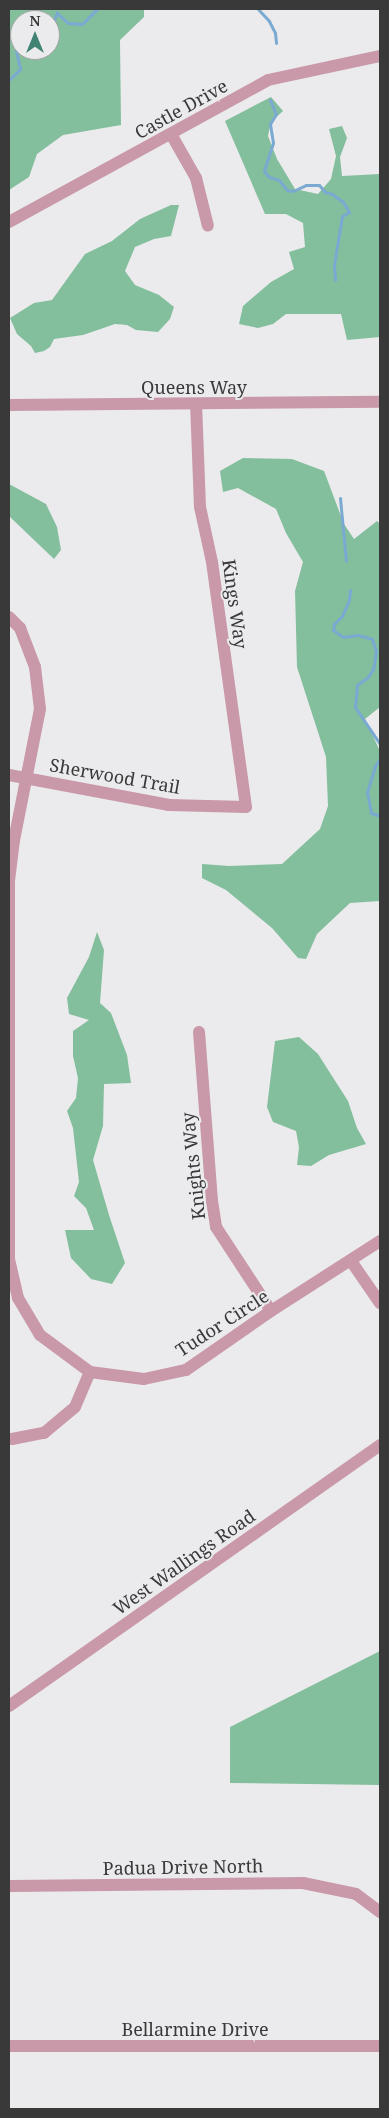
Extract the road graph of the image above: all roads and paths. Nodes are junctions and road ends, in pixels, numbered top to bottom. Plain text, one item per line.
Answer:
1 (380, 56) edge
2 (171, 134) junction
3 (9, 222) edge
4 (208, 226) dead end
5 (380, 402) edge
6 (9, 405) edge
7 (196, 405) junction
8 (9, 617) edge
9 (9, 775) edge
10 (27, 779) junction
11 (246, 807) joint
12 (199, 1032) dead end
13 (380, 1241) edge
14 (351, 1261) junction
15 (380, 1303) edge
16 (271, 1311) junction
17 (90, 1372) junction
18 (12, 1439) dead end
19 (380, 1445) edge
20 (9, 1706) edge
21 (9, 1886) edge
22 (380, 1912) edge
23 (9, 2046) edge
24 (380, 2046) edge

1 - 2 street, Castle Drive
2 - 3 street, Castle Drive
2 - 4 street
5 - 7 street, Queens Way
6 - 7 street, Queens Way
7 - 11 street, Kings Way
8 - 10 street, Tudor Circle
9 - 10 street, Sherwood Trail
10 - 11 street, Sherwood Trail
10 - 17 street, Tudor Circle
12 - 16 street, Knights Way
13 - 14 street, Tudor Circle
14 - 15 street
14 - 16 street, Tudor Circle
16 - 17 street, Tudor Circle
17 - 18 street
19 - 20 street, West Wallings Road
21 - 22 street, Padua Drive North
23 - 24 street, Bellarmine Drive

